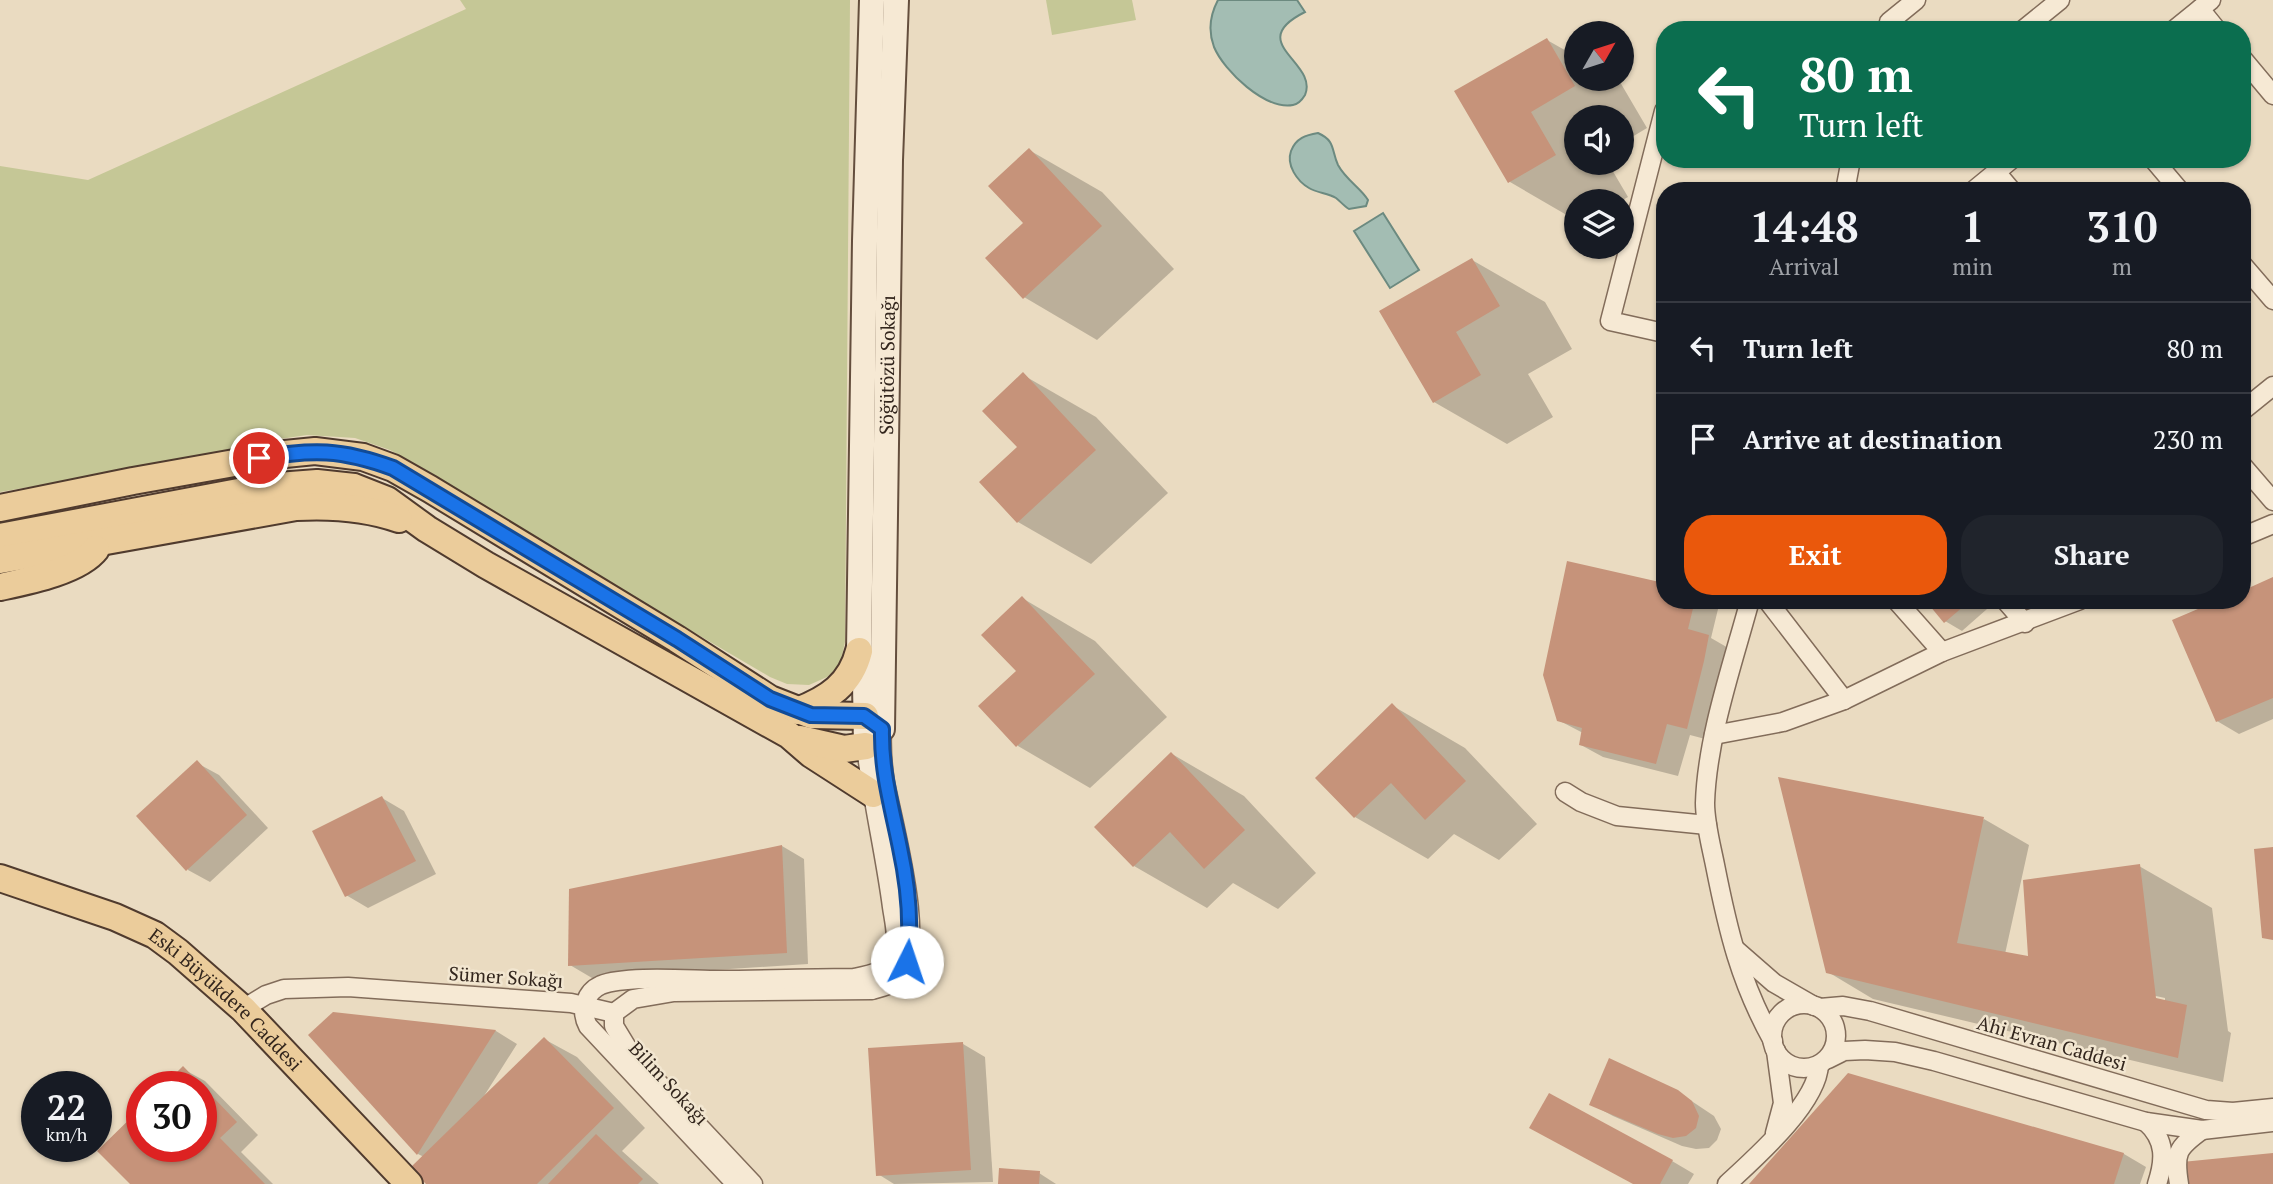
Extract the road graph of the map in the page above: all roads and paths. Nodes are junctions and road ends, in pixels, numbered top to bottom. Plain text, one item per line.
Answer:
1 (872, 0) edge
2 (897, 0) edge
3 (1893, 0) edge
4 (1916, 0) edge
5 (2060, 0) edge
6 (2205, 4) edge
7 (1889, 21) edge
8 (1893, 21) edge
9 (2034, 21) edge
10 (2185, 21) edge
11 (2213, 21) edge
12 (2251, 69) edge
13 (2273, 95) edge
14 (1656, 142) edge
15 (2001, 168) edge
16 (2161, 168) edge
17 (1996, 172) junction
18 (1984, 182) edge
19 (2004, 182) edge
20 (2172, 182) edge
21 (2251, 274) edge
22 (2273, 300) edge
23 (1656, 331) edge
24 (2273, 386) edge
25 (2251, 404) edge
26 (2251, 475) edge
27 (2273, 501) edge
28 (0, 508) edge
29 (2273, 524) edge
30 (427, 529) junction
31 (2251, 533) edge
32 (0, 537) edge
33 (101, 542) junction
34 (0, 560) edge
35 (0, 587) edge
36 (1748, 609) edge
37 (1774, 609) edge
38 (1904, 609) edge
39 (2013, 609) edge
40 (2058, 609) edge
41 (2025, 622) junction
42 (859, 651) junction
43 (1942, 652) junction
44 (1844, 699) junction
45 (793, 723) junction
46 (871, 730) junction
47 (1714, 735) junction
48 (1565, 792) dead end
49 (873, 794) junction
50 (1707, 825) junction
51 (0, 878) edge
52 (1734, 948) junction
53 (891, 974) junction
54 (584, 1005) junction
55 (1817, 1007) junction
56 (243, 1009) junction
57 (614, 1013) junction
58 (1774, 1046) junction
59 (1823, 1062) junction
60 (2273, 1108) edge
61 (2146, 1122) junction
62 (2273, 1122) edge
63 (2202, 1130) junction
64 (1773, 1140) junction
65 (409, 1184) edge
66 (736, 1184) edge
67 (753, 1184) edge
68 (1727, 1184) edge
69 (2157, 1184) edge
70 (2179, 1184) edge

1 - 42 street, Söğütözü Sokağı
2 - 46 street, Söğütözü Sokağı
3 - 7 street
4 - 8 street
5 - 9 street
6 - 10 street
6 - 11 street
12 - 13 street
14 - 23 street
15 - 17 street
16 - 20 street
17 - 18 street
17 - 19 street
21 - 22 street
24 - 25 street
26 - 27 street
28 - 45 main road
29 - 31 street
30 - 32 main road
30 - 33 main road
30 - 45 main road
33 - 34 main road
33 - 35 main road
36 - 47 street
37 - 44 street
38 - 43 street
39 - 41 street
40 - 41 street
41 - 43 street
42 - 45 main road
42 - 46 street, Söğütözü Sokağı
43 - 44 street
44 - 47 street
45 - 46 main road
45 - 49 main road
46 - 49 street
46 - 53 street
47 - 50 street
48 - 50 street
49 - 53 street
50 - 52 street
51 - 56 main road, Eski Büyükdere Caddesi
52 - 55 street, Ahi Evran Caddesi
52 - 58 street
53 - 54 street, Sümer Sokağı
53 - 57 street
54 - 56 street, Sümer Sokağı
54 - 57 street
54 - 66 street, Bilim Sokağı
55 - 58 street
55 - 59 street
55 - 60 street, Ahi Evran Caddesi
56 - 65 main road, Eski Büyükdere Caddesi
57 - 67 street, Bilim Sokağı
58 - 59 street
58 - 64 street
59 - 61 street
59 - 64 street
61 - 63 street
61 - 69 street
62 - 63 street
63 - 70 street
64 - 68 street

